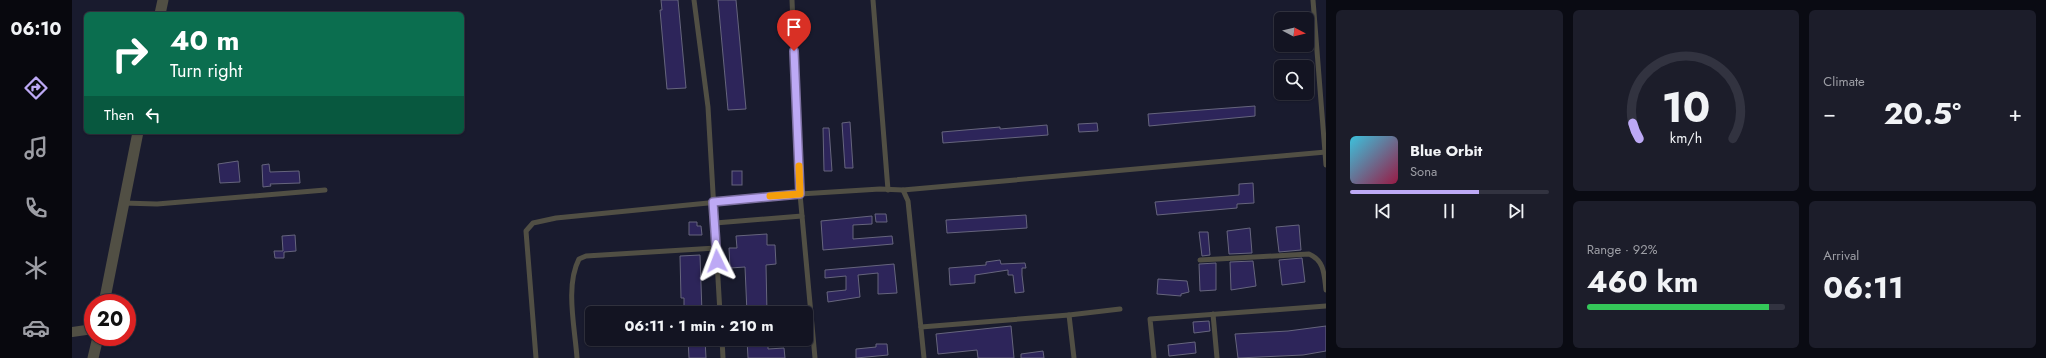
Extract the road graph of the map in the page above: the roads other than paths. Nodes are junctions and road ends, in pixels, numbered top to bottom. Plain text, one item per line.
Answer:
1 (163, 0) edge
2 (694, 0) edge
3 (792, 0) edge
4 (873, 0) edge
5 (1313, 0) edge
6 (160, 12) edge
7 (138, 134) edge
8 (1325, 152) edge
9 (1326, 165) edge
10 (325, 190) dead end
11 (888, 190) junction
12 (903, 190) junction
13 (800, 194) junction
14 (713, 202) junction
15 (123, 203) junction
16 (802, 216) junction
17 (715, 223) junction
18 (716, 248) junction
19 (1200, 260) dead end
20 (1326, 290) edge
21 (106, 294) edge
22 (720, 306) edge
23 (1326, 306) edge
24 (1120, 309) dead end
25 (1213, 314) junction
26 (1069, 315) junction
27 (921, 328) junction
28 (84, 330) edge
29 (72, 332) edge
30 (96, 346) edge
31 (722, 346) edge
32 (93, 358) edge
33 (536, 358) edge
34 (577, 358) edge
35 (723, 358) edge
36 (815, 358) edge
37 (924, 358) edge
38 (1074, 358) edge
39 (1154, 358) edge
40 (1218, 358) edge

1 - 6 street
2 - 14 lane
3 - 13 lane
4 - 11 lane
5 - 8 lane
7 - 15 street
8 - 9 lane
8 - 12 lane
10 - 15 lane
11 - 12 lane
11 - 13 lane
12 - 27 lane
13 - 14 lane
13 - 16 lane
14 - 17 lane
14 - 33 lane
15 - 21 street
16 - 17 lane
16 - 36 lane
17 - 18 lane
18 - 22 lane
18 - 34 lane
19 - 20 lane
23 - 25 lane
24 - 26 lane
25 - 39 lane
25 - 40 lane
26 - 27 lane
26 - 38 lane
27 - 37 lane
28 - 29 street
30 - 32 street
31 - 35 lane

